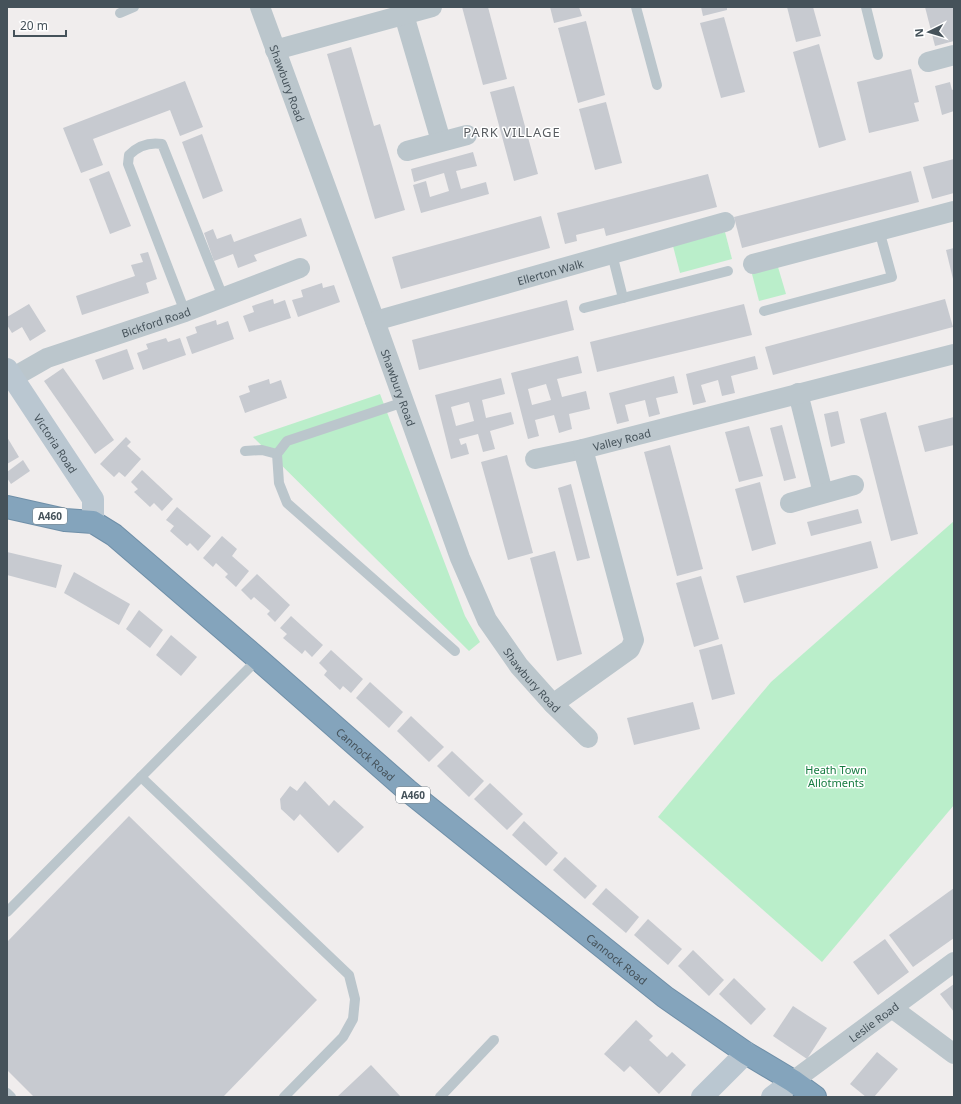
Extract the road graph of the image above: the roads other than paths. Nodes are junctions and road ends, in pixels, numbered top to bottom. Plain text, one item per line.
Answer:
1 (134, 7) edge
2 (260, 7) edge
3 (432, 7) edge
4 (636, 7) edge
5 (866, 7) edge
6 (120, 13) dead end
7 (404, 15) junction
8 (275, 50) junction
9 (954, 54) edge
10 (878, 55) dead end
11 (928, 62) dead end
12 (657, 86) dead end
13 (467, 135) dead end
14 (441, 141) junction
15 (407, 151) dead end
16 (954, 211) edge
17 (725, 222) dead end
18 (879, 230) junction
19 (612, 254) junction
20 (753, 264) dead end
21 (300, 268) dead end
22 (728, 271) dead end
23 (223, 297) junction
24 (623, 298) junction
25 (584, 308) dead end
26 (764, 311) dead end
27 (185, 312) junction
28 (375, 321) junction
29 (954, 354) edge
30 (10, 373) edge
31 (798, 393) junction
32 (404, 402) junction
33 (583, 449) junction
34 (245, 451) dead end
35 (278, 454) junction
36 (535, 460) dead end
37 (854, 485) dead end
38 (823, 493) junction
39 (790, 502) dead end
40 (7, 507) edge
41 (93, 522) junction
42 (455, 651) dead end
43 (258, 659) junction
44 (553, 704) junction
45 (588, 738) dead end
46 (141, 777) junction
47 (7, 912) edge
48 (954, 962) edge
49 (892, 1008) junction
50 (494, 1040) dead end
51 (746, 1053) junction
52 (954, 1054) edge
53 (793, 1081) junction
54 (7, 1093) edge
55 (12, 1097) edge
56 (284, 1097) edge
57 (440, 1097) edge
58 (702, 1097) edge
59 (772, 1097) edge
60 (815, 1097) edge

1 - 6 lane
2 - 8 street, Shawbury Road
3 - 7 street
4 - 12 lane
5 - 10 lane
7 - 8 street
7 - 14 street
8 - 28 street, Shawbury Road
9 - 11 street
13 - 14 street
14 - 15 street
16 - 18 street
17 - 19 street, Ellerton Walk
18 - 20 street
18 - 26 lane
19 - 24 lane
19 - 28 street, Ellerton Walk
21 - 23 street, Bickford Road
22 - 24 lane
23 - 27 street, Bickford Road
23 - 27 lane
24 - 25 lane
27 - 30 street, Bickford Road
28 - 32 street, Shawbury Road
29 - 31 street, Valley Road
30 - 41 street, Victoria Road
31 - 33 street, Valley Road
31 - 38 street
32 - 35 lane
32 - 44 street, Shawbury Road
33 - 36 street
33 - 44 street, Valley Road
34 - 35 lane
35 - 42 lane
37 - 38 street
38 - 39 street
40 - 41 highway, Cannock Road / A460
41 - 43 highway, Cannock Road / A460
43 - 46 lane
43 - 51 highway, Cannock Road / A460
44 - 45 street, Shawbury Road
46 - 47 lane
46 - 56 lane
48 - 49 street, Leslie Road
49 - 52 street
49 - 53 street, Leslie Road
50 - 57 lane
51 - 53 highway, Cannock Road / A460
51 - 58 street
53 - 59 street
53 - 60 highway, Cannock Road / A460
54 - 55 lane

